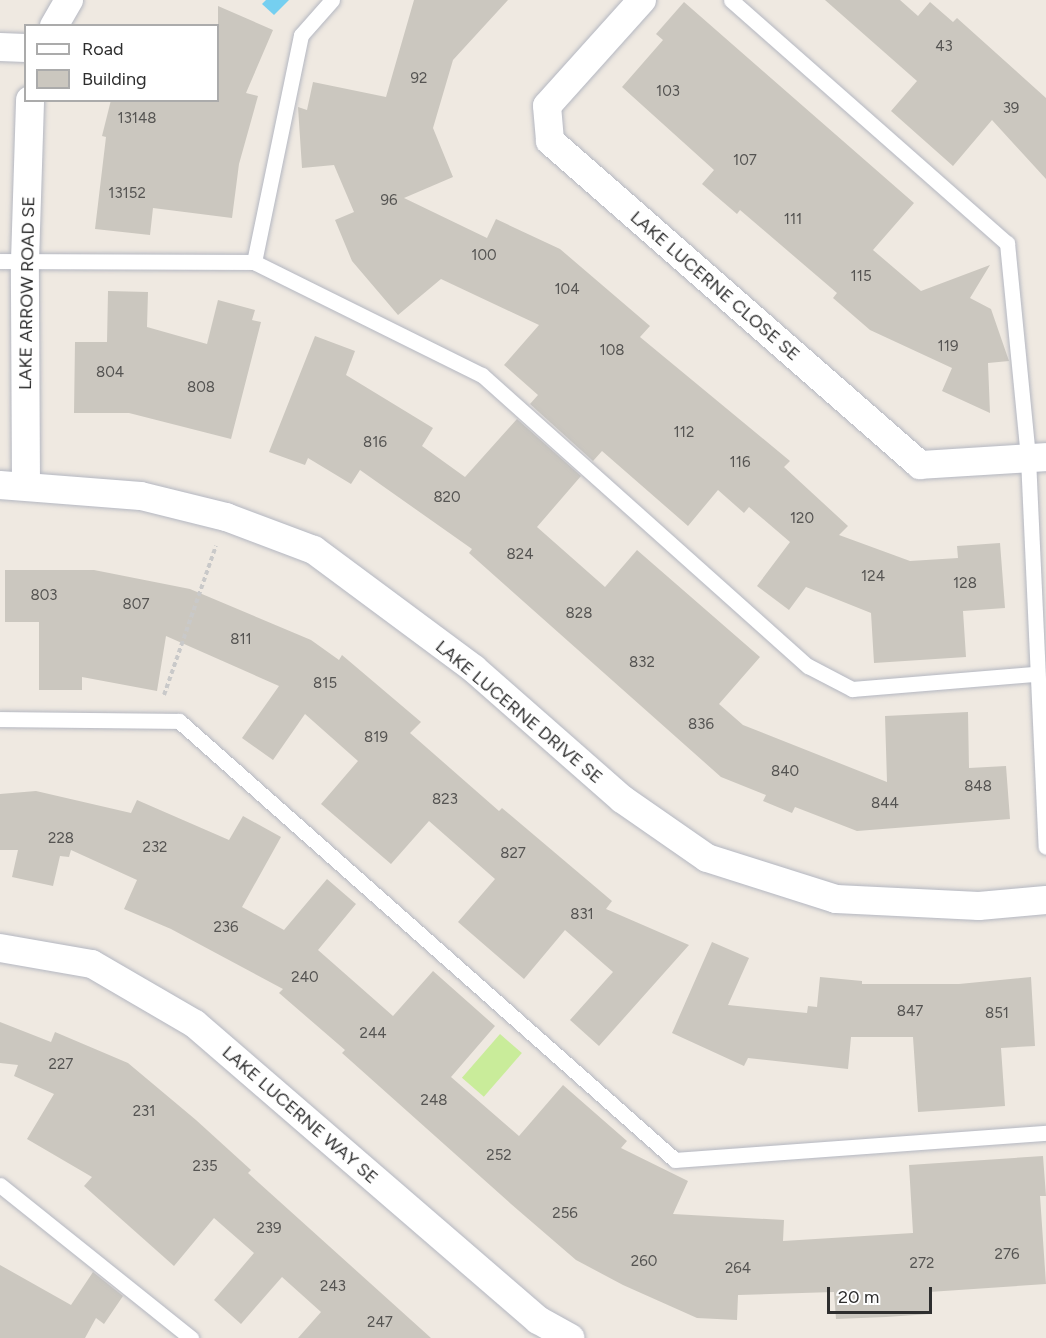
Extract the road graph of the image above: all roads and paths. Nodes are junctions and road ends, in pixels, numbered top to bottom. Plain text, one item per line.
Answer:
1 (69, 0) edge
2 (332, 0) edge
3 (642, 0) edge
4 (731, 0) edge
5 (55, 24) edge
6 (0, 47) edge
7 (24, 48) edge
8 (30, 102) edge
9 (13, 261) edge
10 (254, 262) junction
11 (1037, 458) edge
12 (13, 485) edge
13 (226, 517) junction
14 (1036, 674) junction
15 (0, 719) edge
16 (155, 721) junction
17 (1046, 847) edge
18 (1046, 900) edge
19 (0, 948) edge
20 (1046, 1133) edge
21 (0, 1185) edge
22 (191, 1338) edge
23 (570, 1338) edge

1 - 5 street
2 - 10 lane
3 - 11 street, LAKE LUCERNE CLOSE SE
4 - 11 lane
6 - 7 street
8 - 9 street, LAKE ARROW ROAD SE
9 - 10 lane
9 - 12 street, LAKE ARROW ROAD SE
10 - 14 lane
11 - 14 lane
12 - 13 street, LAKE LUCERNE DRIVE SE
13 - 16 path
13 - 18 street, LAKE LUCERNE DRIVE SE
14 - 17 lane
15 - 16 lane
16 - 20 lane
19 - 23 street, LAKE LUCERNE WAY SE
21 - 22 lane

